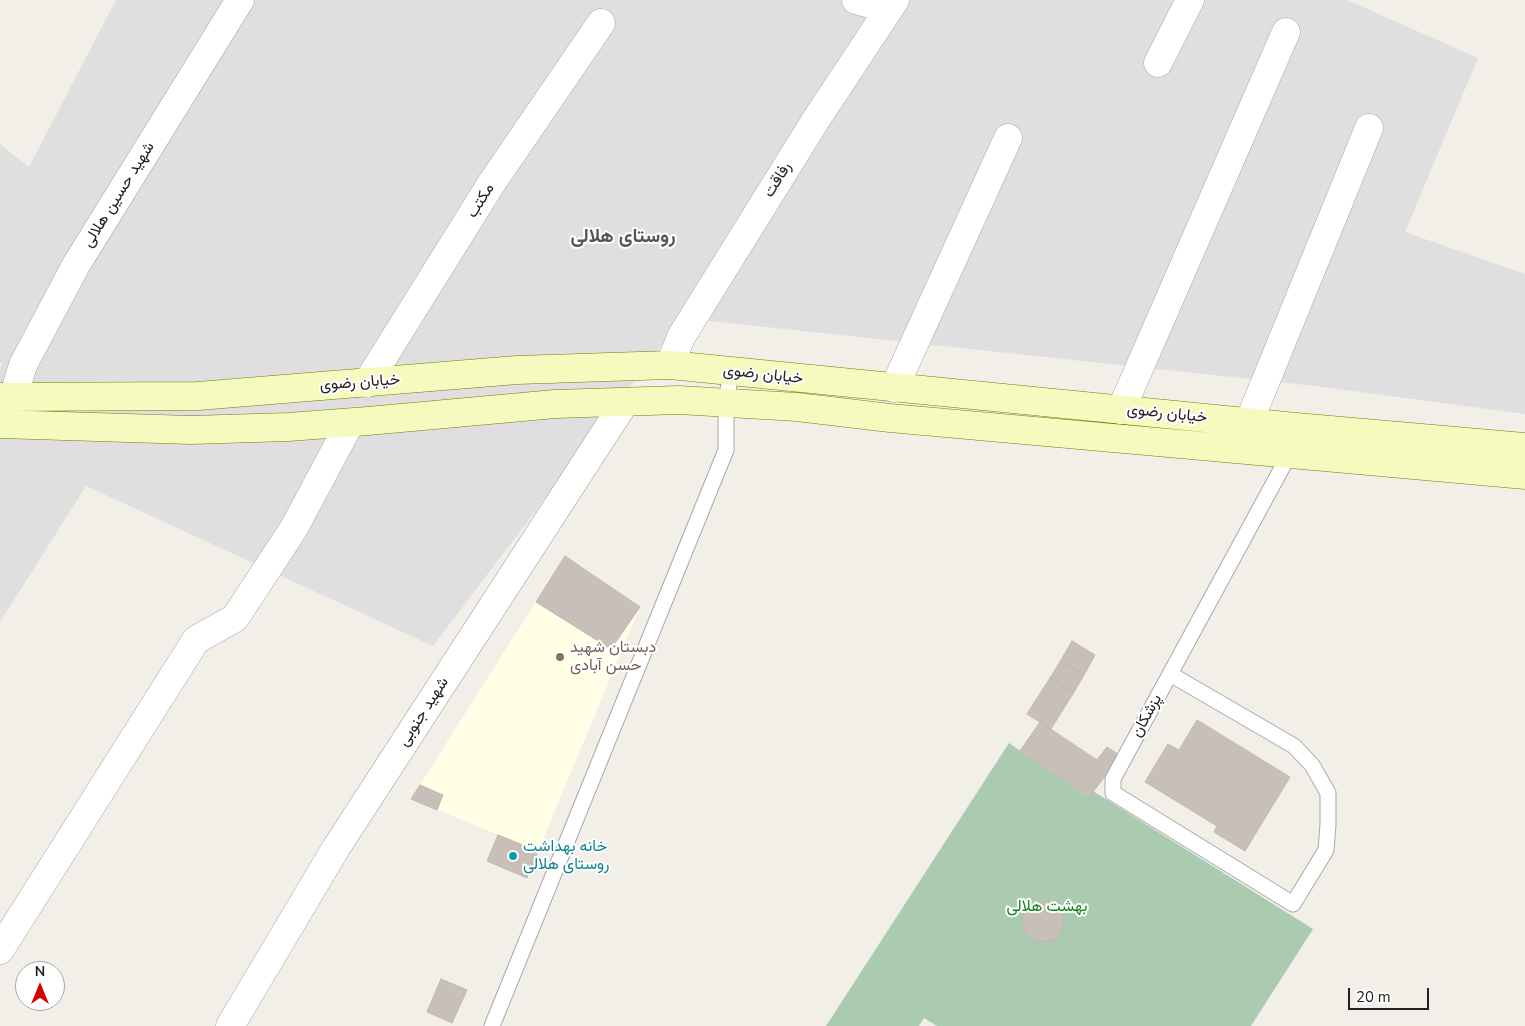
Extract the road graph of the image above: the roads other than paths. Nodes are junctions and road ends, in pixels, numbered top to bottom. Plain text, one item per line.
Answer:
1 (240, 0) edge
2 (856, 0) edge
3 (1190, 0) edge
4 (892, 5) edge
5 (601, 23) dead end
6 (1286, 32) dead end
7 (1158, 63) dead end
8 (1369, 128) dead end
9 (1008, 138) dead end
10 (670, 366) junction
11 (731, 371) junction
12 (367, 383) junction
13 (894, 388) junction
14 (7, 397) edge
15 (624, 402) junction
16 (726, 403) junction
17 (1121, 410) junction
18 (1250, 422) junction
19 (350, 423) junction
20 (0, 424) edge
21 (1525, 447) edge
22 (1288, 453) junction
23 (1525, 475) edge
24 (1170, 674) junction
25 (0, 950) edge
26 (230, 1026) edge
27 (492, 1026) edge

1 - 14 street, شهید حسین هلالی
2 - 4 street
3 - 7 street
4 - 10 street, رفاقت
5 - 12 street, مکتب
6 - 17 street
8 - 18 street
9 - 13 street
10 - 11 street, خیابان رضوی
10 - 12 street, خیابان رضوی
11 - 13 street, خیابان رضوی
11 - 16 lane
12 - 14 street, خیابان رضوی
13 - 17 street, خیابان رضوی
15 - 16 street, خیابان رضوی
15 - 19 street, خیابان رضوی
15 - 26 street, شهید جنوبی
16 - 22 street, خیابان رضوی
16 - 27 lane
17 - 18 street, خیابان رضوی
18 - 21 street, خیابان رضوی
19 - 20 street, خیابان رضوی
19 - 25 street
22 - 23 street, خیابان رضوی
22 - 24 lane, پزشکان
24 - 24 lane, پزشکان

